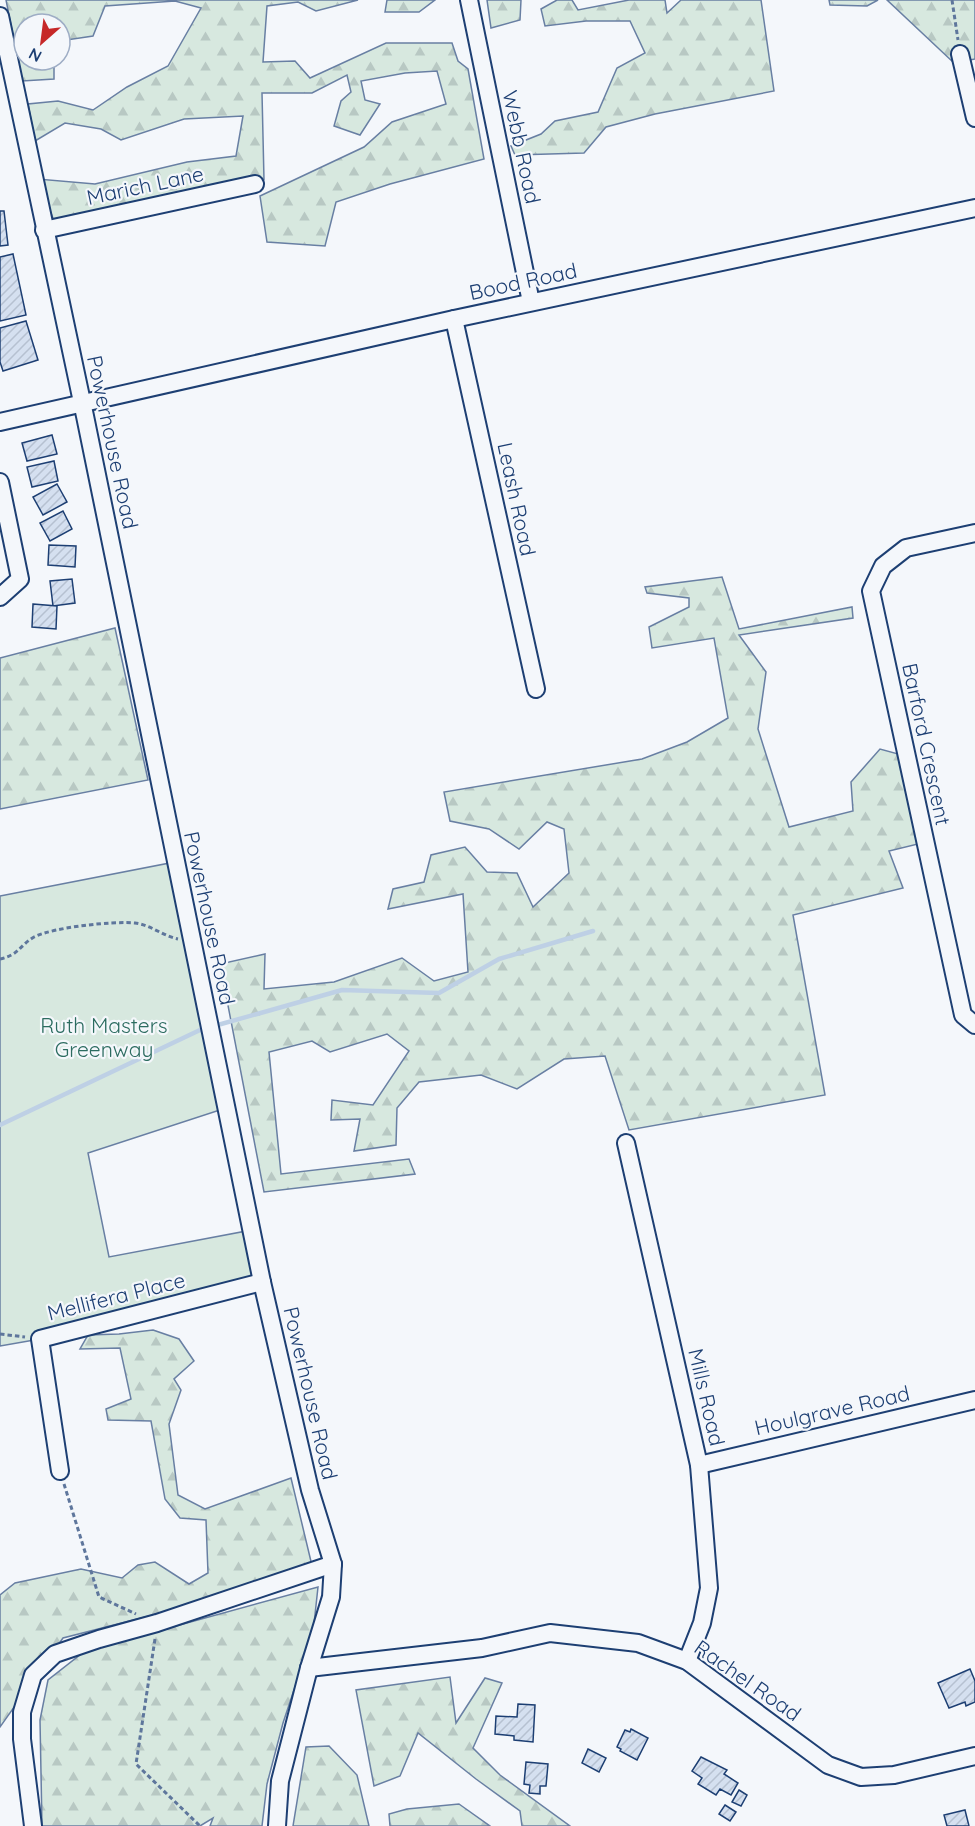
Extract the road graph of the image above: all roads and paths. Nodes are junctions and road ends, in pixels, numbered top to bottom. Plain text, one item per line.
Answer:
1 (468, 0) edge
2 (952, 0) edge
3 (0, 16) edge
4 (960, 54) joint
5 (975, 118) edge
6 (255, 184) dead end
7 (975, 208) edge
8 (44, 230) junction
9 (531, 302) junction
10 (454, 319) junction
11 (83, 404) junction
12 (0, 422) edge
13 (0, 482) edge
14 (975, 534) edge
15 (0, 597) edge
16 (536, 689) dead end
17 (192, 942) junction
18 (0, 959) edge
19 (975, 1025) edge
20 (626, 1143) dead end
21 (262, 1282) junction
22 (0, 1334) edge
23 (40, 1339) junction
24 (975, 1400) edge
25 (699, 1465) junction
26 (60, 1471) joint
27 (333, 1564) junction
28 (157, 1623) junction
29 (687, 1661) junction
30 (309, 1668) junction
31 (975, 1756) edge
32 (33, 1826) edge
33 (201, 1826) edge
34 (277, 1826) edge

1 - 9 street, Webb Road
2 - 4 path
3 - 8 street, Powerhouse Road
4 - 5 street
6 - 8 street, Marich Lane
7 - 9 street, Bood Road
8 - 11 street, Powerhouse Road
9 - 10 street, Bood Road
10 - 11 street, Bood Road
10 - 16 street, Leash Road
11 - 12 street, Bood Road
11 - 17 street, Powerhouse Road
13 - 15 street
14 - 19 street, Barford Crescent
17 - 18 path
17 - 21 street, Powerhouse Road
20 - 25 street, Mills Road
21 - 23 street, Mellifera Place
21 - 27 street, Powerhouse Road
22 - 23 path
23 - 26 street, Mellifera Place
24 - 25 street, Houlgrave Road
25 - 29 street, Mills Road
26 - 28 path
27 - 28 street
27 - 30 street, Powerhouse Road
28 - 32 street
28 - 33 path
29 - 30 street, Rachel Road
29 - 31 street, Rachel Road
30 - 34 street, Powerhouse Road

